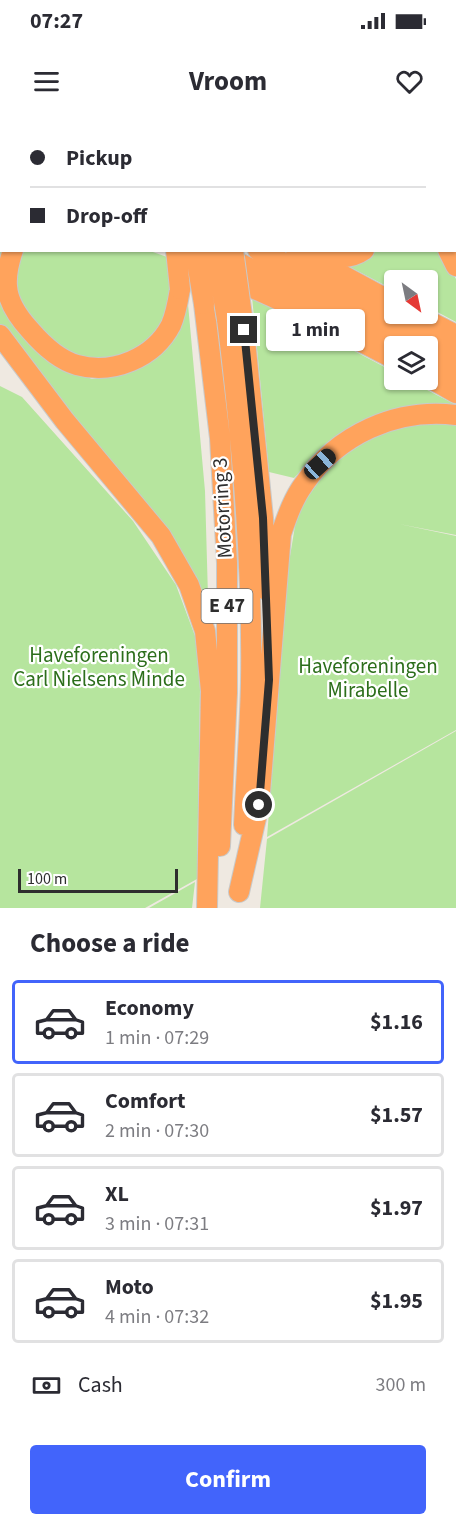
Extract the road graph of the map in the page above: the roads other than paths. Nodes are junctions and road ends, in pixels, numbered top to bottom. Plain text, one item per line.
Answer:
1 (12, 252) edge
2 (174, 252) edge
3 (178, 252) edge
4 (195, 252) edge
5 (214, 252) edge
6 (218, 252) edge
7 (233, 252) edge
8 (262, 252) edge
9 (300, 252) edge
10 (319, 252) edge
11 (362, 252) edge
12 (449, 252) edge
13 (456, 266) edge
14 (384, 298) edge
15 (435, 324) edge
16 (0, 335) edge
17 (456, 335) edge
18 (386, 336) edge
19 (0, 350) edge
20 (384, 354) edge
21 (456, 354) edge
22 (438, 365) edge
23 (456, 376) edge
24 (438, 383) edge
25 (456, 393) edge
26 (456, 415) edge
27 (65, 421) junction
28 (269, 680) junction
29 (238, 900) edge
30 (207, 908) edge
31 (214, 908) edge

1 - 2 highway, bridge
3 - 20 highway
4 - 31 highway, Motorring 3 / E 47, bridge
5 - 29 highway, Motorring 3 / E 47, bridge
6 - 18 highway
7 - 28 highway, bridge
8 - 21 highway
9 - 14 highway
10 - 11 highway
12 - 13 highway
15 - 17 highway
16 - 27 highway
19 - 27 highway
22 - 23 highway
24 - 25 highway
26 - 28 highway
27 - 30 highway
28 - 29 highway

